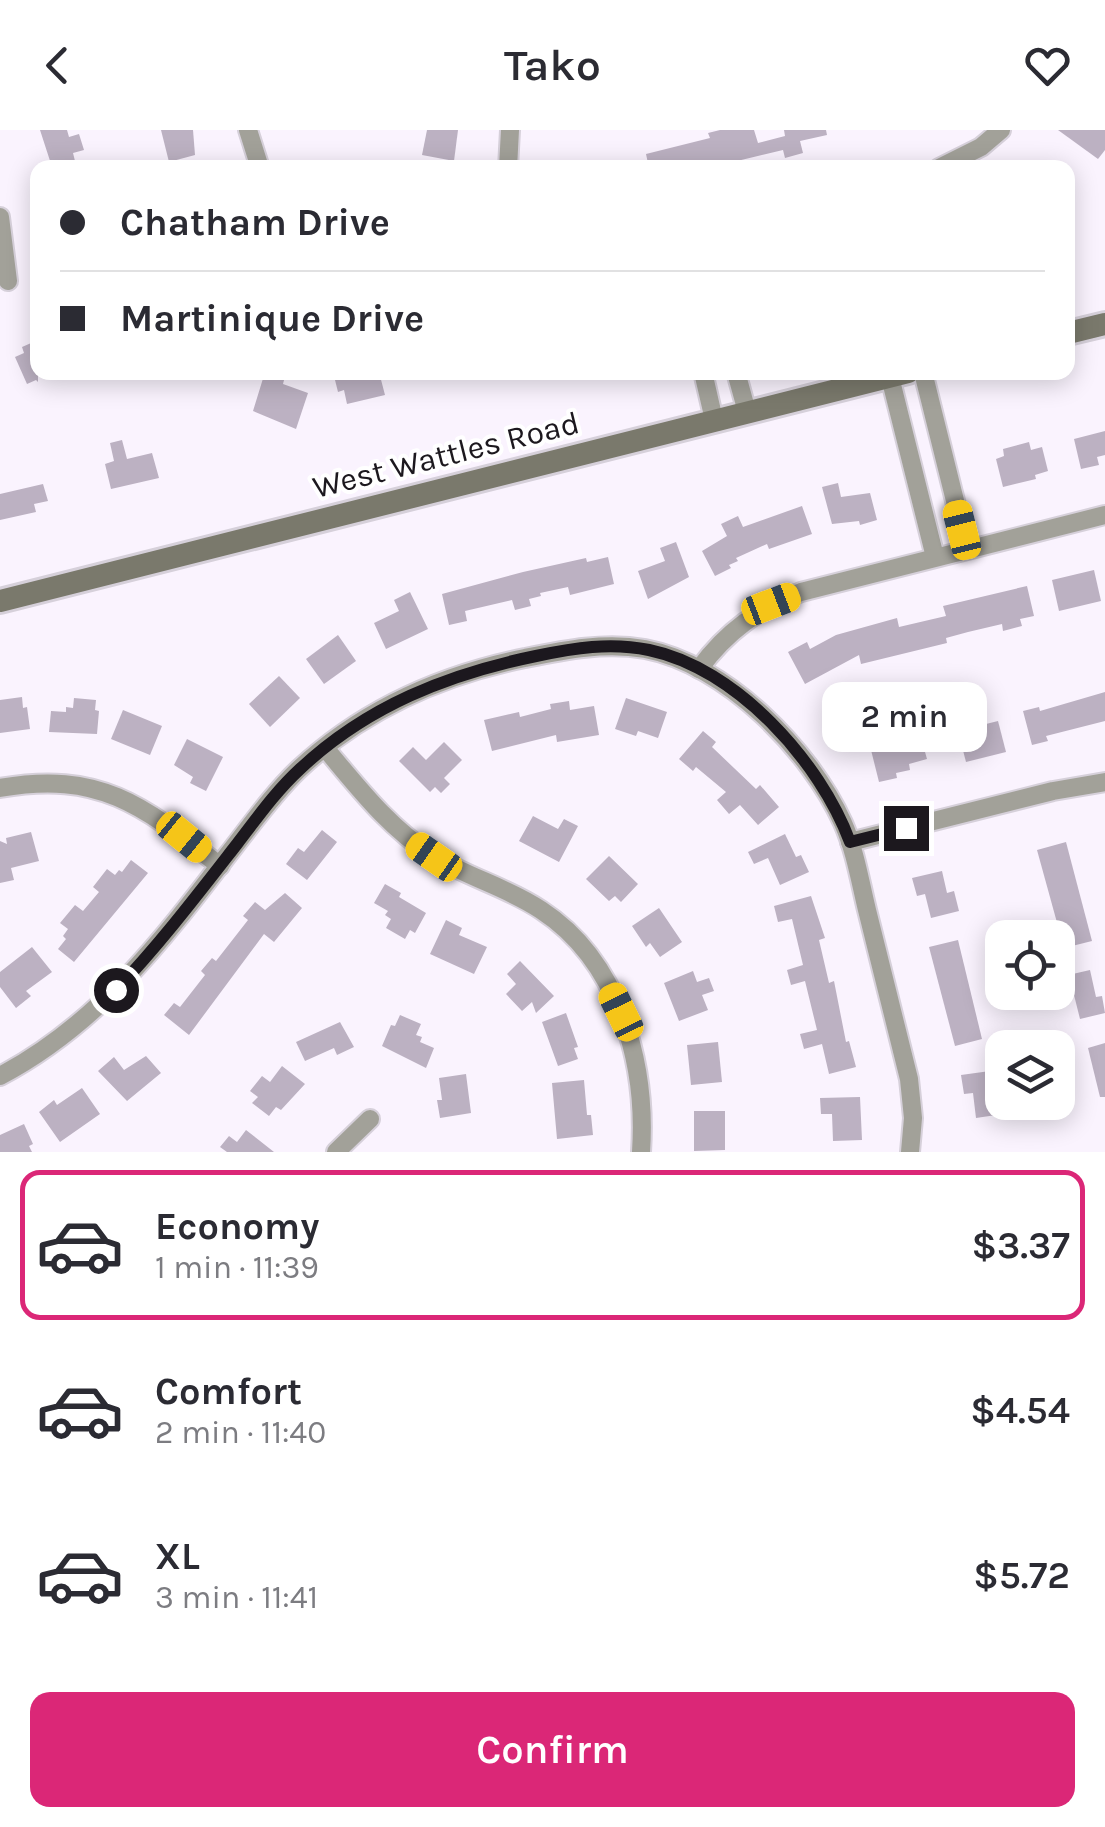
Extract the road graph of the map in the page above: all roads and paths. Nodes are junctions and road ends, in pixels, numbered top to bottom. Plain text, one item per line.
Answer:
1 (248, 130) edge
2 (510, 130) edge
3 (1001, 130) edge
4 (257, 160) edge
5 (508, 160) edge
6 (955, 160) edge
7 (0, 218) edge
8 (8, 281) dead end
9 (1105, 324) edge
10 (1075, 331) edge
11 (705, 380) edge
12 (738, 380) edge
13 (878, 380) edge
14 (900, 380) edge
15 (925, 380) edge
16 (747, 412) junction
17 (714, 420) junction
18 (1105, 514) edge
19 (967, 549) junction
20 (935, 557) junction
21 (0, 601) edge
22 (699, 669) junction
23 (325, 748) junction
24 (1104, 787) edge
25 (0, 788) edge
26 (850, 842) junction
27 (220, 866) junction
28 (0, 1076) edge
29 (370, 1120) dead end
30 (336, 1152) edge
31 (641, 1152) edge
32 (910, 1152) edge

1 - 4 street
2 - 5 street
3 - 6 street
7 - 8 street
9 - 10 street
11 - 17 street
12 - 16 street
13 - 16 street, West Wattles Road
14 - 20 street
15 - 19 street
16 - 17 street, West Wattles Road
17 - 21 street, West Wattles Road
18 - 19 street
19 - 20 street
20 - 22 street
22 - 23 street
22 - 26 street
23 - 27 street
23 - 31 street
24 - 26 street
25 - 27 street
26 - 32 street
27 - 28 street
29 - 30 street

